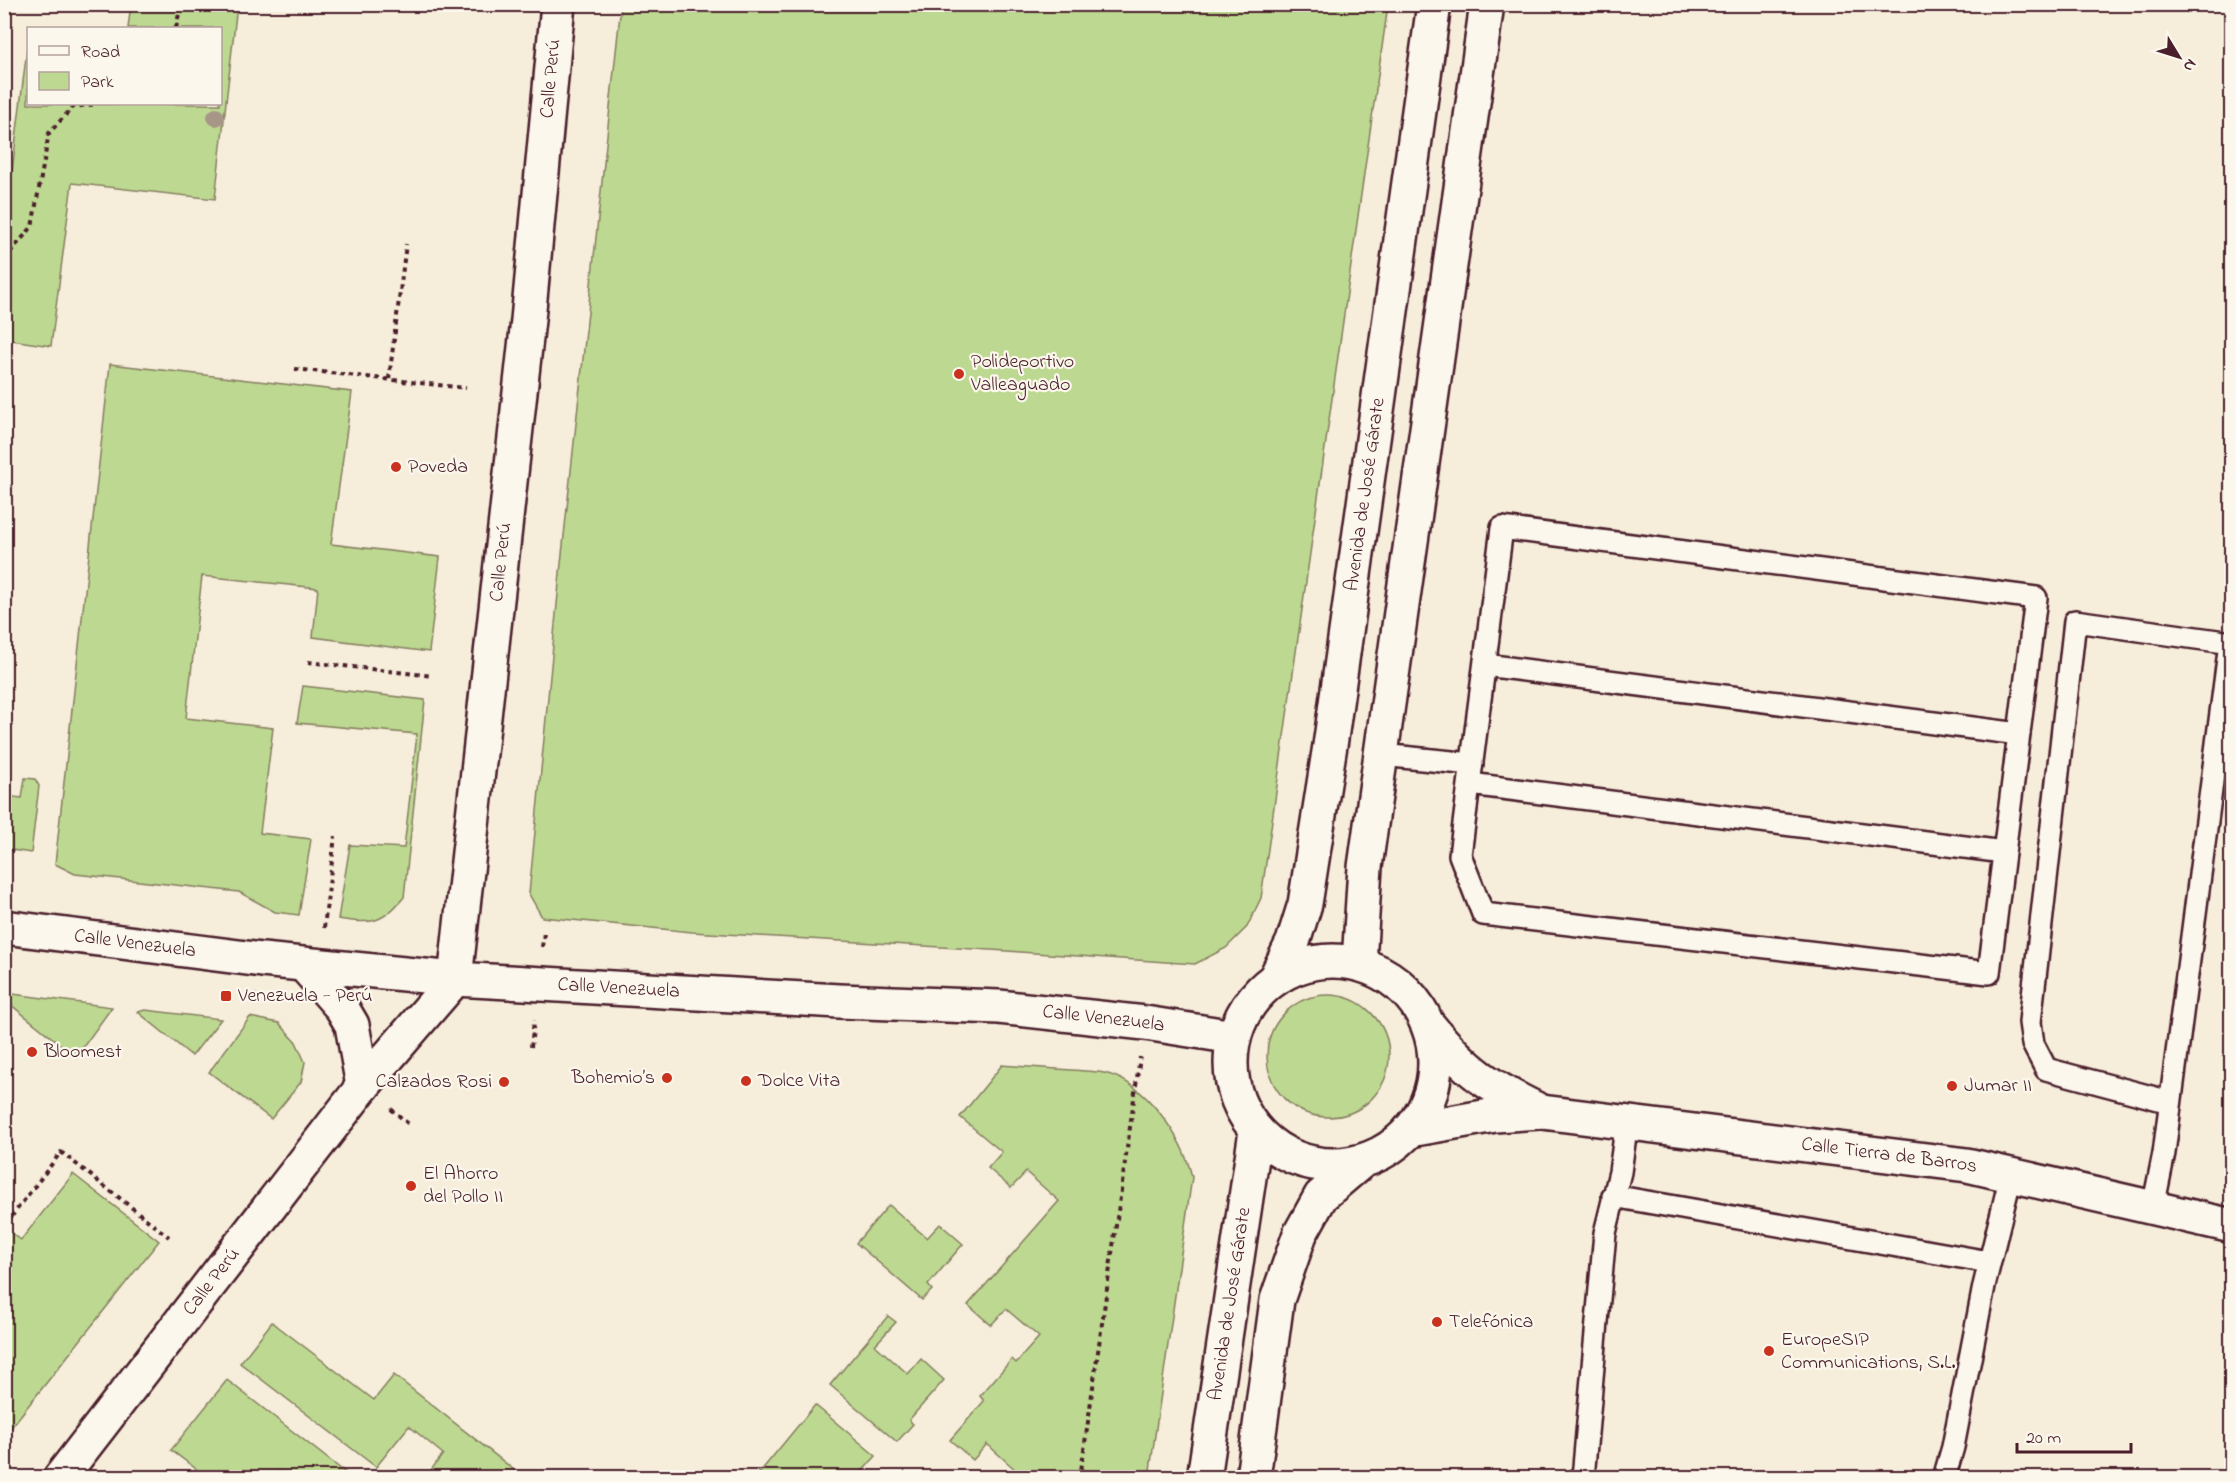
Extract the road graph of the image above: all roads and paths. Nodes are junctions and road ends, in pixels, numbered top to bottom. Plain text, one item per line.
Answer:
1 (181, 4) edge
2 (558, 4) edge
3 (1434, 4) edge
4 (1487, 4) edge
5 (176, 27) edge
6 (88, 105) edge
7 (406, 243) dead end
8 (4, 259) edge
9 (295, 369) dead end
10 (389, 379) junction
11 (466, 388) dead end
12 (2231, 643) edge
13 (308, 662) dead end
14 (1485, 665) junction
15 (433, 676) dead end
16 (2019, 734) junction
17 (1382, 755) junction
18 (1471, 774) junction
19 (335, 836) dead end
20 (2004, 852) junction
21 (4, 927) edge
22 (324, 928) dead end
23 (1359, 963) junction
24 (304, 965) junction
25 (455, 979) junction
26 (1275, 979) junction
27 (1427, 1023) junction
28 (1234, 1037) junction
29 (1138, 1064) dead end
30 (363, 1086) junction
31 (2170, 1102) junction
32 (1542, 1112) junction
33 (1627, 1121) junction
34 (1410, 1130) junction
35 (1256, 1131) junction
36 (1361, 1162) junction
37 (2011, 1175) junction
38 (1613, 1196) junction
39 (2153, 1208) junction
40 (4, 1210) edge
41 (2232, 1226) edge
42 (170, 1237) dead end
43 (1989, 1262) junction
44 (60, 1478) edge
45 (1080, 1478) edge
46 (1204, 1478) edge
47 (1252, 1478) edge
48 (1583, 1478) edge
49 (1944, 1478) edge

1 - 5 path
2 - 25 street, Calle Perú
3 - 26 street, Avenida de José Gárate
4 - 17 street
6 - 8 path
7 - 10 path
9 - 10 path
10 - 11 path
12 - 31 lane
12 - 31 lane
13 - 15 path
14 - 16 lane
14 - 16 lane
14 - 18 lane
16 - 20 lane
17 - 18 lane
17 - 23 street
18 - 20 lane
18 - 20 lane
19 - 22 path
21 - 24 street, Calle Venezuela
23 - 26 street
23 - 27 street
24 - 25 street, Calle Venezuela
24 - 30 street
25 - 28 street, Calle Venezuela
25 - 30 street, Calle Perú
26 - 28 street
27 - 32 street
27 - 34 street
28 - 35 street
29 - 45 path
30 - 44 street, Calle Perú
31 - 39 lane
32 - 33 street, Calle Tierra de Barros
32 - 34 street
33 - 37 street, Calle Tierra de Barros
33 - 38 lane
34 - 36 street
35 - 36 street
35 - 46 street, Avenida de José Gárate
36 - 47 street
37 - 39 street, Calle Tierra de Barros
37 - 43 lane
38 - 43 lane
38 - 48 lane
39 - 41 street, Calle Tierra de Barros
40 - 42 path
43 - 49 lane

